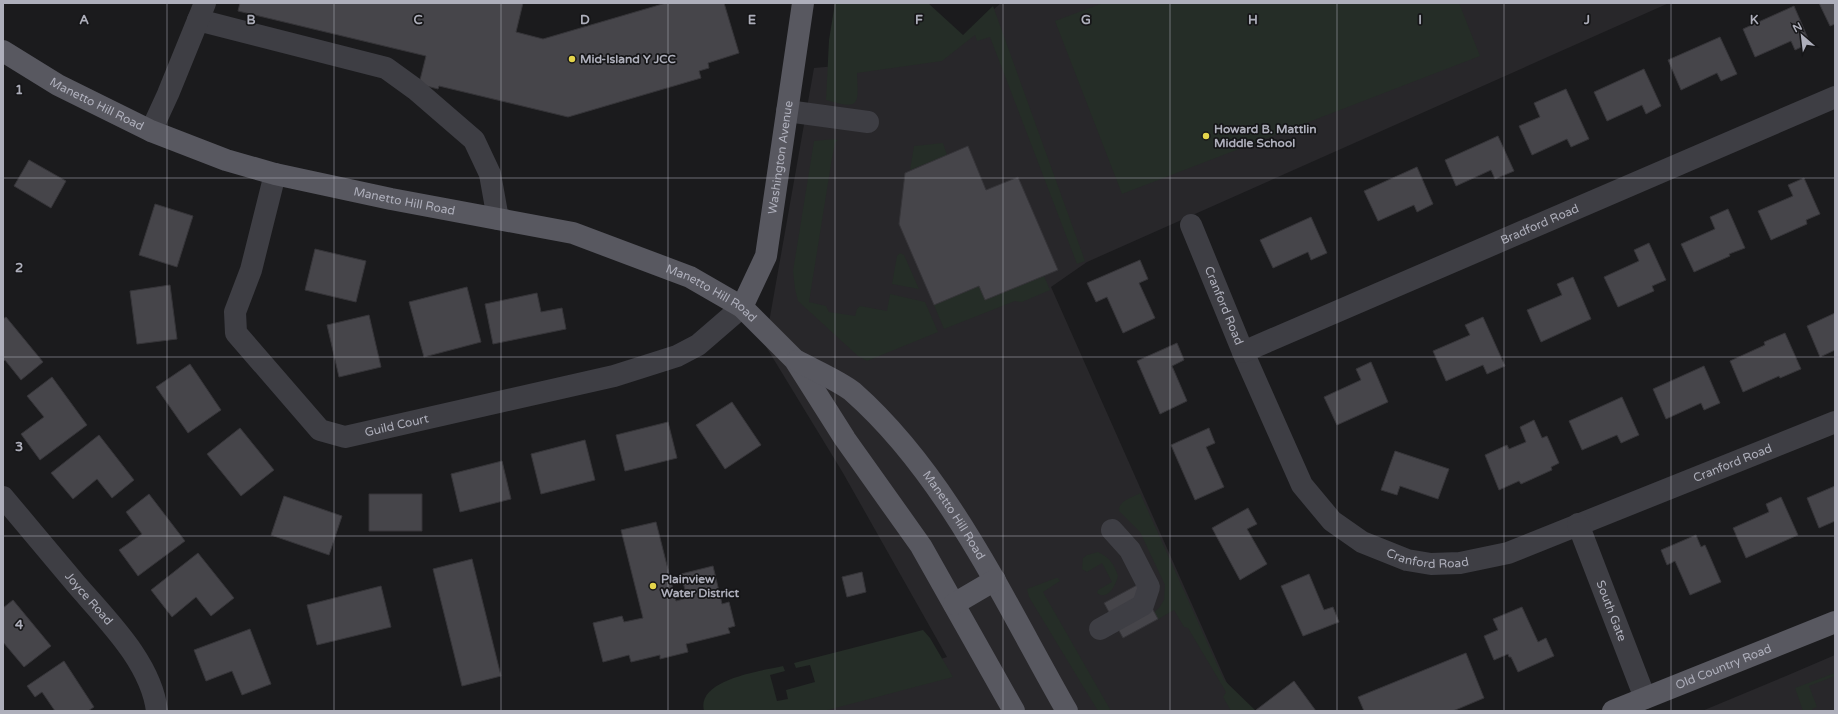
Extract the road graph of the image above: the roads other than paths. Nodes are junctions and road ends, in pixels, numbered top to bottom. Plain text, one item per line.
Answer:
1 (803, 3) edge
2 (201, 11) edge
3 (3, 51) edge
4 (1835, 97) edge
5 (787, 111) junction
6 (868, 122) dead end
7 (151, 131) junction
8 (275, 174) junction
9 (498, 219) junction
10 (1191, 225) dead end
11 (742, 307) junction
12 (1244, 352) junction
13 (794, 360) junction
14 (1835, 422) edge
15 (3, 497) edge
16 (1578, 524) junction
17 (1112, 530) dead end
18 (995, 580) junction
19 (954, 604) junction
20 (1835, 622) edge
21 (1100, 629) dead end
22 (1645, 698) junction
23 (157, 711) edge
24 (1014, 711) edge
25 (1067, 711) edge
26 (1613, 711) edge

1 - 5 main road, Washington Avenue
2 - 7 street
2 - 9 street
3 - 7 main road, Manetto Hill Road
4 - 12 street, Bradford Road
5 - 6 street
5 - 11 main road, Washington Avenue
7 - 8 main road, Manetto Hill Road
8 - 9 main road, Manetto Hill Road
8 - 11 street, Guild Court
9 - 11 main road, Manetto Hill Road
10 - 12 street, Cranford Road
11 - 13 main road, Manetto Hill Road
12 - 16 street, Cranford Road
13 - 18 main road, Manetto Hill Road
13 - 19 main road, Manetto Hill Road
14 - 16 street, Cranford Road
15 - 23 street, Joyce Road
16 - 22 street, South Gate
17 - 21 street
18 - 19 main road
18 - 25 main road, Manetto Hill Road
19 - 24 main road, Manetto Hill Road
20 - 22 main road, Old Country Road
22 - 26 main road, Old Country Road

